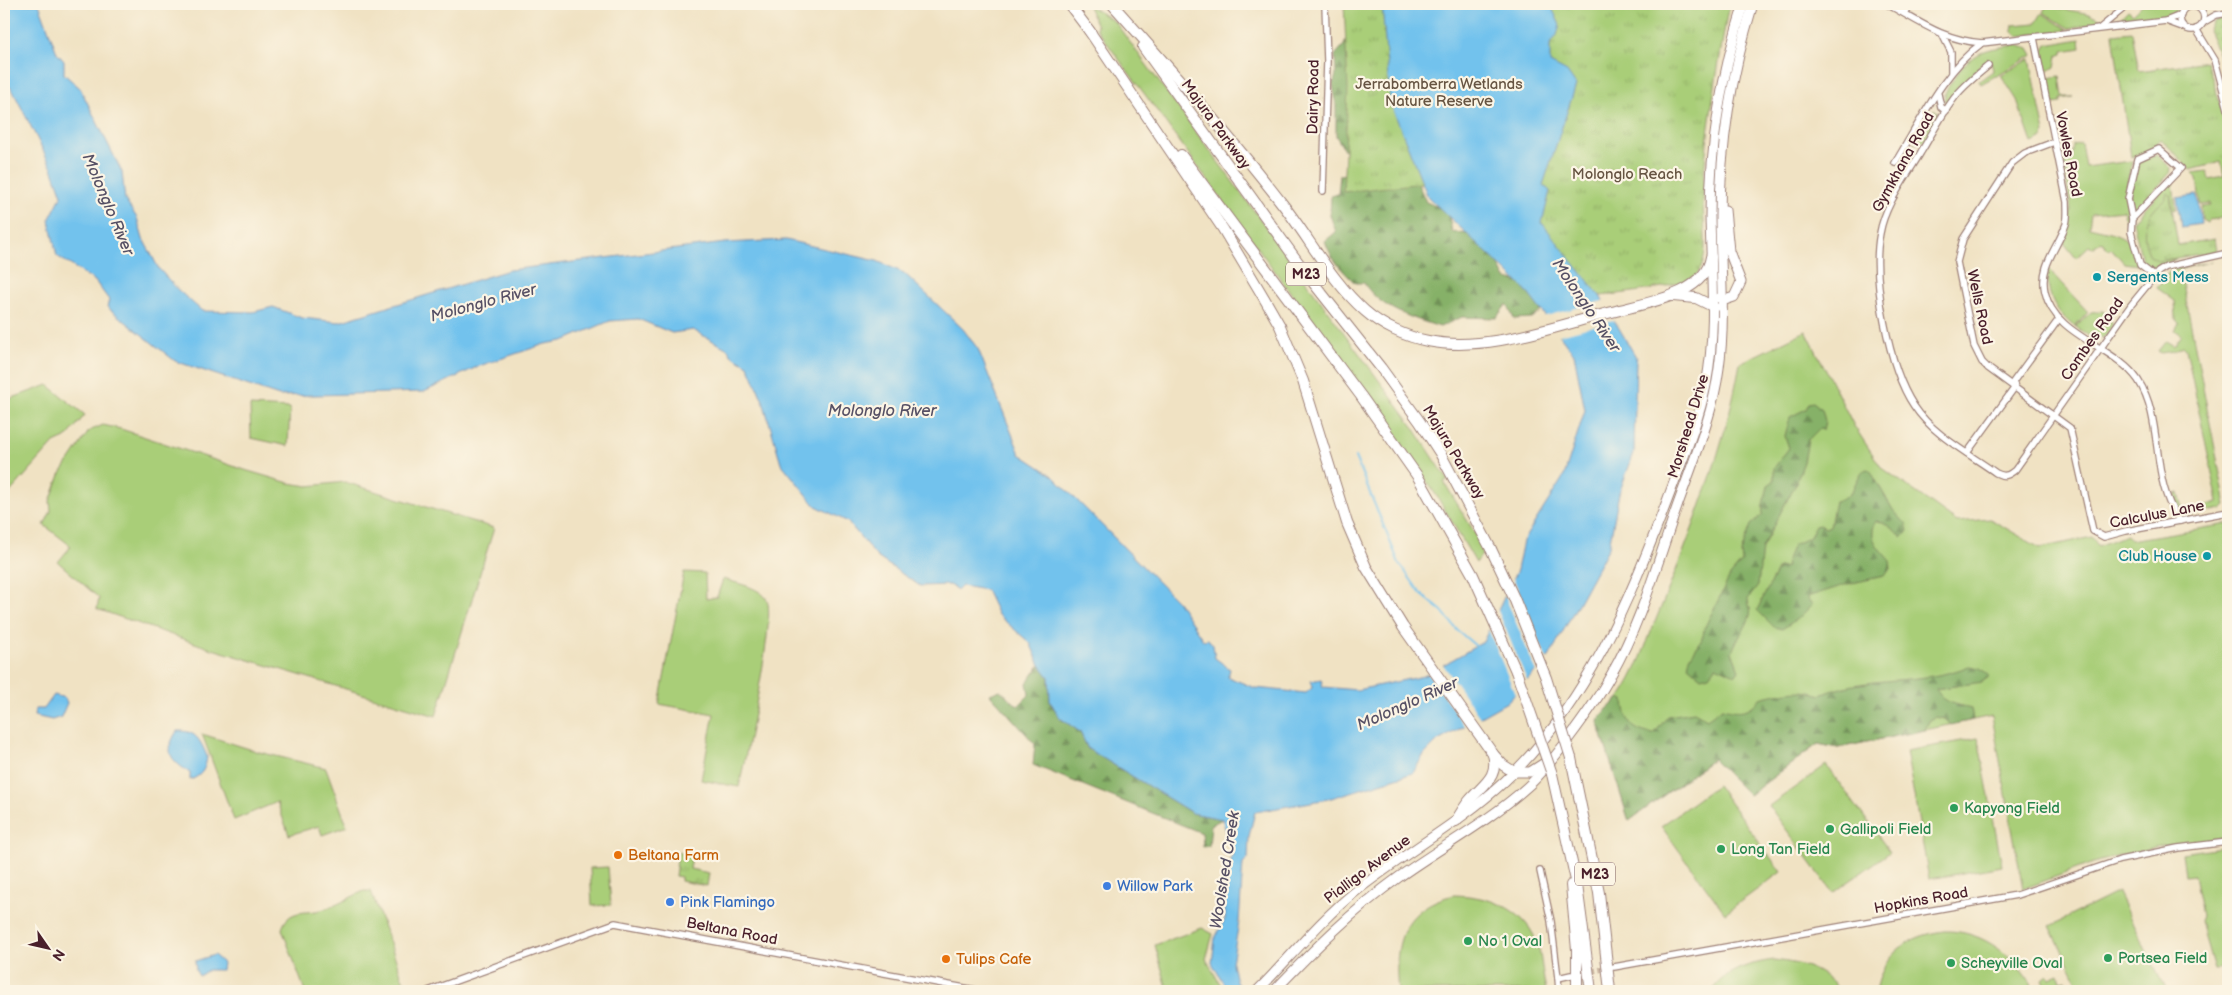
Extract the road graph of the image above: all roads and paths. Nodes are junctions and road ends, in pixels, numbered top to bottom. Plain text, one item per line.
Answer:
1 (1069, 4) edge
2 (1112, 4) edge
3 (1325, 4) edge
4 (1744, 4) edge
5 (1753, 4) edge
6 (1887, 4) edge
7 (1910, 4) edge
8 (2129, 4) edge
9 (2189, 5) edge
10 (2201, 9) junction
11 (1904, 13) junction
12 (2228, 13) edge
13 (2181, 15) junction
14 (2216, 15) junction
15 (2166, 21) junction
16 (2204, 22) junction
17 (1088, 29) junction
18 (2098, 29) junction
19 (2187, 29) junction
20 (2196, 30) junction
21 (1942, 35) junction
22 (2034, 38) junction
23 (1982, 44) junction
24 (1988, 66) dead end
25 (1951, 74) junction
26 (1938, 94) junction
27 (2228, 109) edge
28 (1946, 111) junction
29 (2054, 142) junction
30 (1895, 163) dead end
31 (1721, 178) junction
32 (1323, 191) dead end
33 (2132, 219) junction
34 (2228, 253) edge
35 (1711, 257) junction
36 (2154, 276) junction
37 (1713, 293) junction
38 (1672, 296) junction
39 (1723, 300) junction
40 (1714, 307) junction
41 (2059, 319) junction
42 (1723, 331) junction
43 (2101, 349) junction
44 (2014, 387) junction
45 (2054, 415) junction
46 (1967, 453) junction
47 (2003, 476) joint
48 (2228, 512) edge
49 (2180, 521) junction
50 (2093, 531) joint
51 (1493, 754) junction
52 (1557, 754) junction
53 (1514, 772) junction
54 (1505, 781) joint
55 (1527, 788) joint
56 (1456, 821) junction
57 (1566, 829) junction
58 (2228, 842) edge
59 (1540, 871) dead end
60 (1614, 968) tunnel mouth
61 (1571, 975) tunnel mouth
62 (1558, 978) junction
63 (1275, 990) edge
64 (428, 991) edge
65 (981, 991) edge
66 (1257, 991) edge
67 (1559, 991) edge
68 (1577, 991) edge
69 (1590, 991) edge
70 (1610, 991) edge

1 - 17 highway, M23
2 - 38 highway
2 - 70 highway, Majura Parkway / M23, bridge
3 - 32 street, Dairy Road
4 - 35 main road, Morshead Drive
5 - 31 main road, Morshead Drive
6 - 11 street
7 - 11 street
8 - 18 street
9 - 10 street
9 - 13 street
10 - 14 street
10 - 16 street
11 - 21 street
12 - 14 street
13 - 15 street
13 - 19 street
14 - 16 street
15 - 18 street
15 - 19 street
16 - 20 street
17 - 51 highway
17 - 57 highway, M23, bridge
18 - 22 street
19 - 20 street
20 - 27 street
21 - 23 street
21 - 25 street
22 - 23 street
22 - 29 street, Vowles Road
23 - 25 street
24 - 28 street, Gymkhana Road
25 - 26 street
26 - 28 street
26 - 30 street
28 - 46 street, Gymkhana Road
29 - 41 street, Vowles Road
29 - 44 street, Wells Road
31 - 39 main road, Morshead Drive
31 - 39 main road
33 - 33 street
33 - 36 street
34 - 36 street, Combes Road
35 - 37 main road, Morshead Drive
35 - 38 highway
36 - 43 street, Combes Road
37 - 39 main road
37 - 40 main road, Morshead Drive
38 - 40 highway
39 - 42 main road, Morshead Drive
40 - 42 main road
40 - 53 main road, Morshead Drive
41 - 43 street, Vowles Road
41 - 44 street
42 - 52 main road, Morshead Drive
43 - 45 street, Combes Road
43 - 49 street, Vowles Road
44 - 45 street, Wells Road
44 - 46 street
45 - 47 street, Combes Road
45 - 50 street, Wells Road
46 - 47 street, Gymkhana Road
48 - 49 street, Calculus Lane
49 - 50 street, Calculus Lane
51 - 53 highway
51 - 56 highway
52 - 53 main road
52 - 55 main road, Morshead Drive
53 - 54 main road, Morshead Drive
54 - 56 main road, Pialligo Avenue
55 - 63 main road, Pialligo Avenue
56 - 66 main road, Pialligo Avenue
57 - 68 highway
57 - 69 highway, M23
58 - 60 street, Hopkins Road
59 - 62 street
61 - 62 street
62 - 67 street
64 - 65 street, Beltana Road

